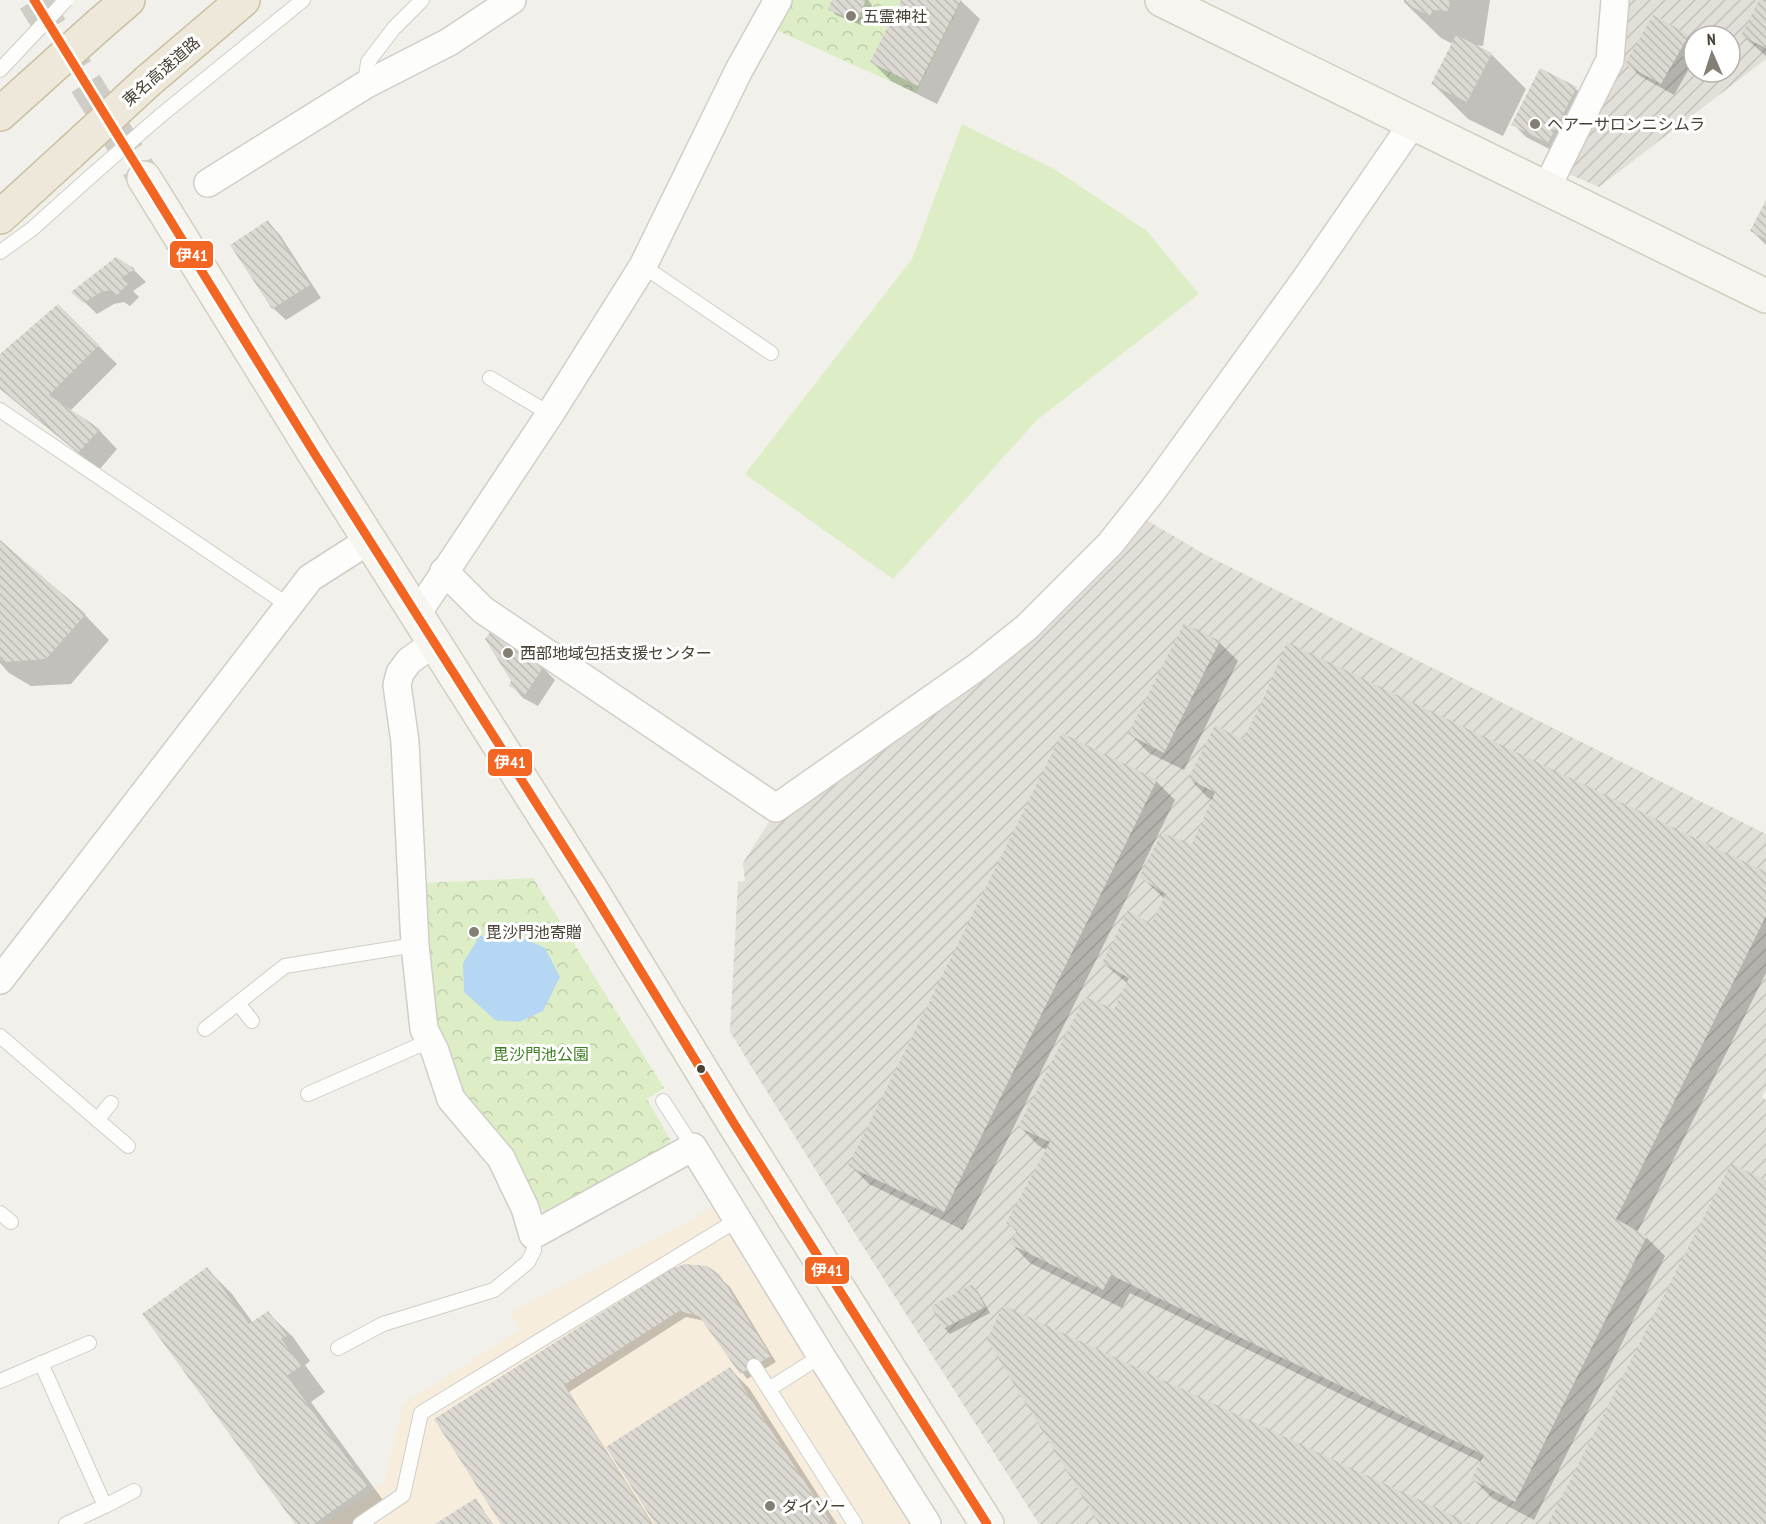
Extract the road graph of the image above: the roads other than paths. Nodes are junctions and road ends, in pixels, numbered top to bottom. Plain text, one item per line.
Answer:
1 (66, 0) edge
2 (128, 0) edge
3 (243, 0) edge
4 (303, 0) edge
5 (422, 0) edge
6 (512, 0) edge
7 (778, 0) edge
8 (1162, 0) edge
9 (1615, 0) edge
10 (0, 70) edge
11 (366, 85) junction
12 (0, 114) edge
13 (1413, 123) junction
14 (80, 164) junction
15 (144, 178) tunnel mouth
16 (208, 183) dead end
17 (1546, 189) junction
18 (0, 217) edge
19 (0, 252) edge
20 (643, 266) junction
21 (1766, 296) edge
22 (771, 353) dead end
23 (490, 378) dead end
24 (0, 410) edge
25 (550, 414) junction
26 (371, 539) junction
27 (444, 571) junction
28 (288, 605) junction
29 (417, 614) junction
30 (435, 642) junction
31 (415, 945) junction
32 (0, 980) edge
33 (238, 1003) junction
34 (252, 1021) dead end
35 (205, 1029) dead end
36 (0, 1036) edge
37 (429, 1041) junction
38 (308, 1094) dead end
39 (663, 1101) dead end
40 (111, 1103) dead end
41 (98, 1120) junction
42 (128, 1146) dead end
43 (693, 1148) junction
44 (737, 1220) junction
45 (533, 1235) junction
46 (89, 1343) dead end
47 (338, 1348) dead end
48 (820, 1356) junction
49 (41, 1363) junction
50 (754, 1366) dead end
51 (0, 1381) edge
52 (769, 1389) junction
53 (134, 1491) dead end
54 (105, 1506) junction
55 (66, 1524) edge
56 (360, 1524) edge
57 (855, 1524) edge
58 (927, 1524) edge
59 (987, 1524) edge

1 - 10 lane, bridge
2 - 12 highway, bridge
3 - 14 highway, 東名高速道路, bridge
4 - 14 lane, bridge
5 - 11 lane
6 - 11 street
7 - 20 street
8 - 13 main road
9 - 17 street
11 - 16 street
13 - 17 main road
13 - 27 street
14 - 18 highway, 東名高速道路
14 - 19 lane
15 - 26 main road
17 - 21 main road
20 - 22 lane
20 - 25 street
23 - 25 lane
24 - 28 lane
25 - 27 street
26 - 28 street
26 - 29 main road
27 - 29 street
28 - 32 street
29 - 30 main road
30 - 31 street
30 - 59 main road
31 - 33 lane
31 - 37 street
33 - 34 lane
33 - 35 lane
36 - 41 lane
37 - 38 lane
37 - 45 street
39 - 43 lane
40 - 41 lane
41 - 42 lane
43 - 44 street
43 - 45 street
44 - 48 street
44 - 56 lane
45 - 47 lane
46 - 49 lane
48 - 52 lane
48 - 58 street
49 - 51 lane
49 - 54 lane
50 - 52 lane
52 - 57 lane
53 - 54 lane
54 - 55 lane

